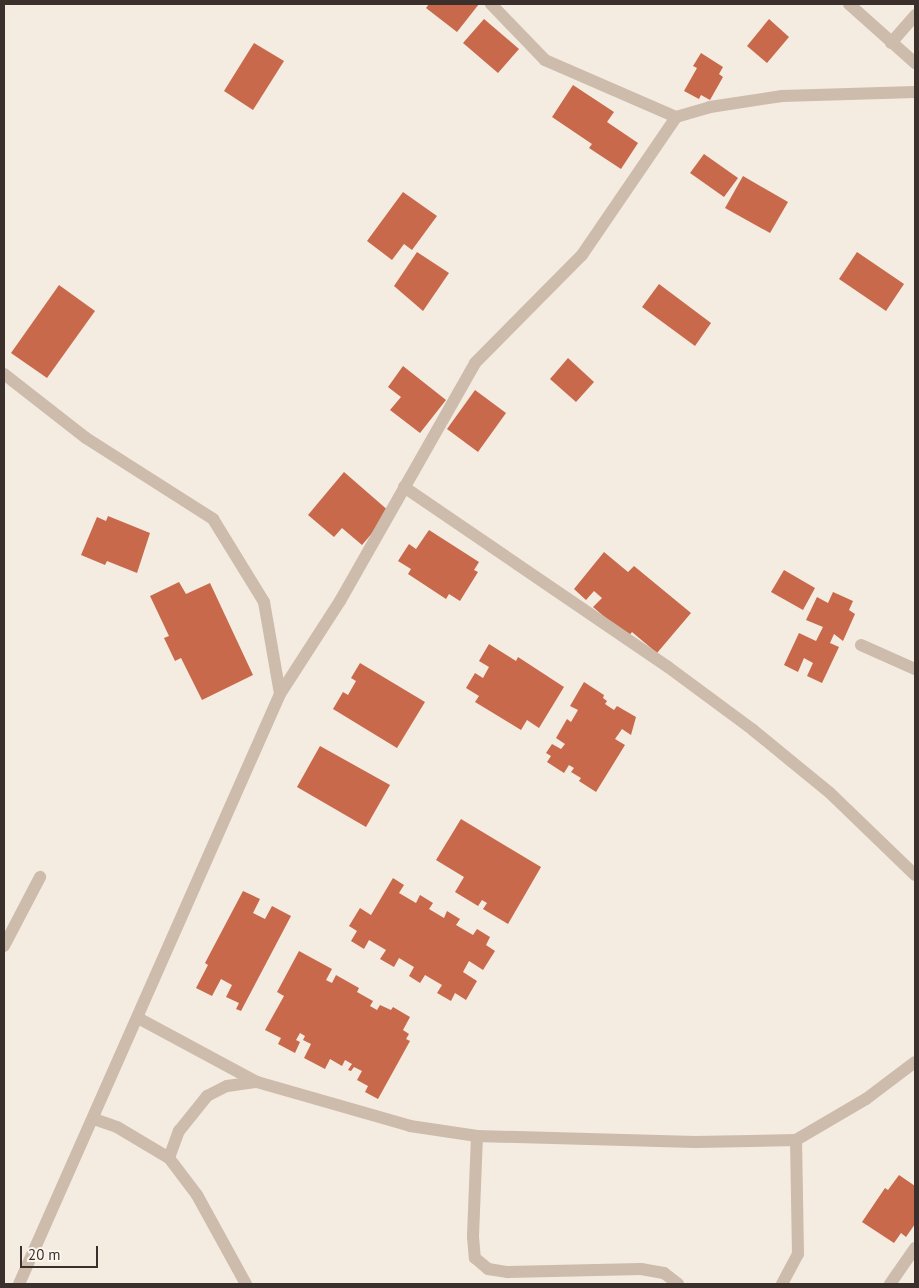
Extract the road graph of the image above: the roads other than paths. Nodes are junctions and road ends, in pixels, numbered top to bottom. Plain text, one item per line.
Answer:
1 (491, 4) edge
2 (849, 4) edge
3 (915, 15) edge
4 (891, 43) junction
5 (915, 63) edge
6 (915, 92) edge
7 (676, 118) junction
8 (4, 374) edge
9 (404, 487) junction
10 (861, 645) dead end
11 (915, 669) edge
12 (280, 694) junction
13 (915, 875) edge
14 (40, 877) dead end
15 (4, 946) edge
16 (138, 1018) junction
17 (915, 1062) edge
18 (258, 1082) junction
19 (94, 1119) junction
20 (477, 1136) junction
21 (796, 1140) junction
22 (169, 1158) junction
23 (915, 1248) edge
24 (19, 1284) edge
25 (246, 1284) edge
26 (678, 1284) edge
27 (782, 1284) edge
28 (890, 1284) edge

1 - 7 street
2 - 4 street
3 - 4 street
4 - 5 street
6 - 7 street
7 - 9 street
8 - 12 street
9 - 12 street
9 - 13 street
10 - 11 street
12 - 16 street
14 - 15 street
16 - 18 street
16 - 19 street
17 - 21 street
18 - 20 street
18 - 22 street
19 - 22 street
19 - 24 street
20 - 21 street
20 - 26 street
21 - 27 street
22 - 25 street
23 - 28 street

